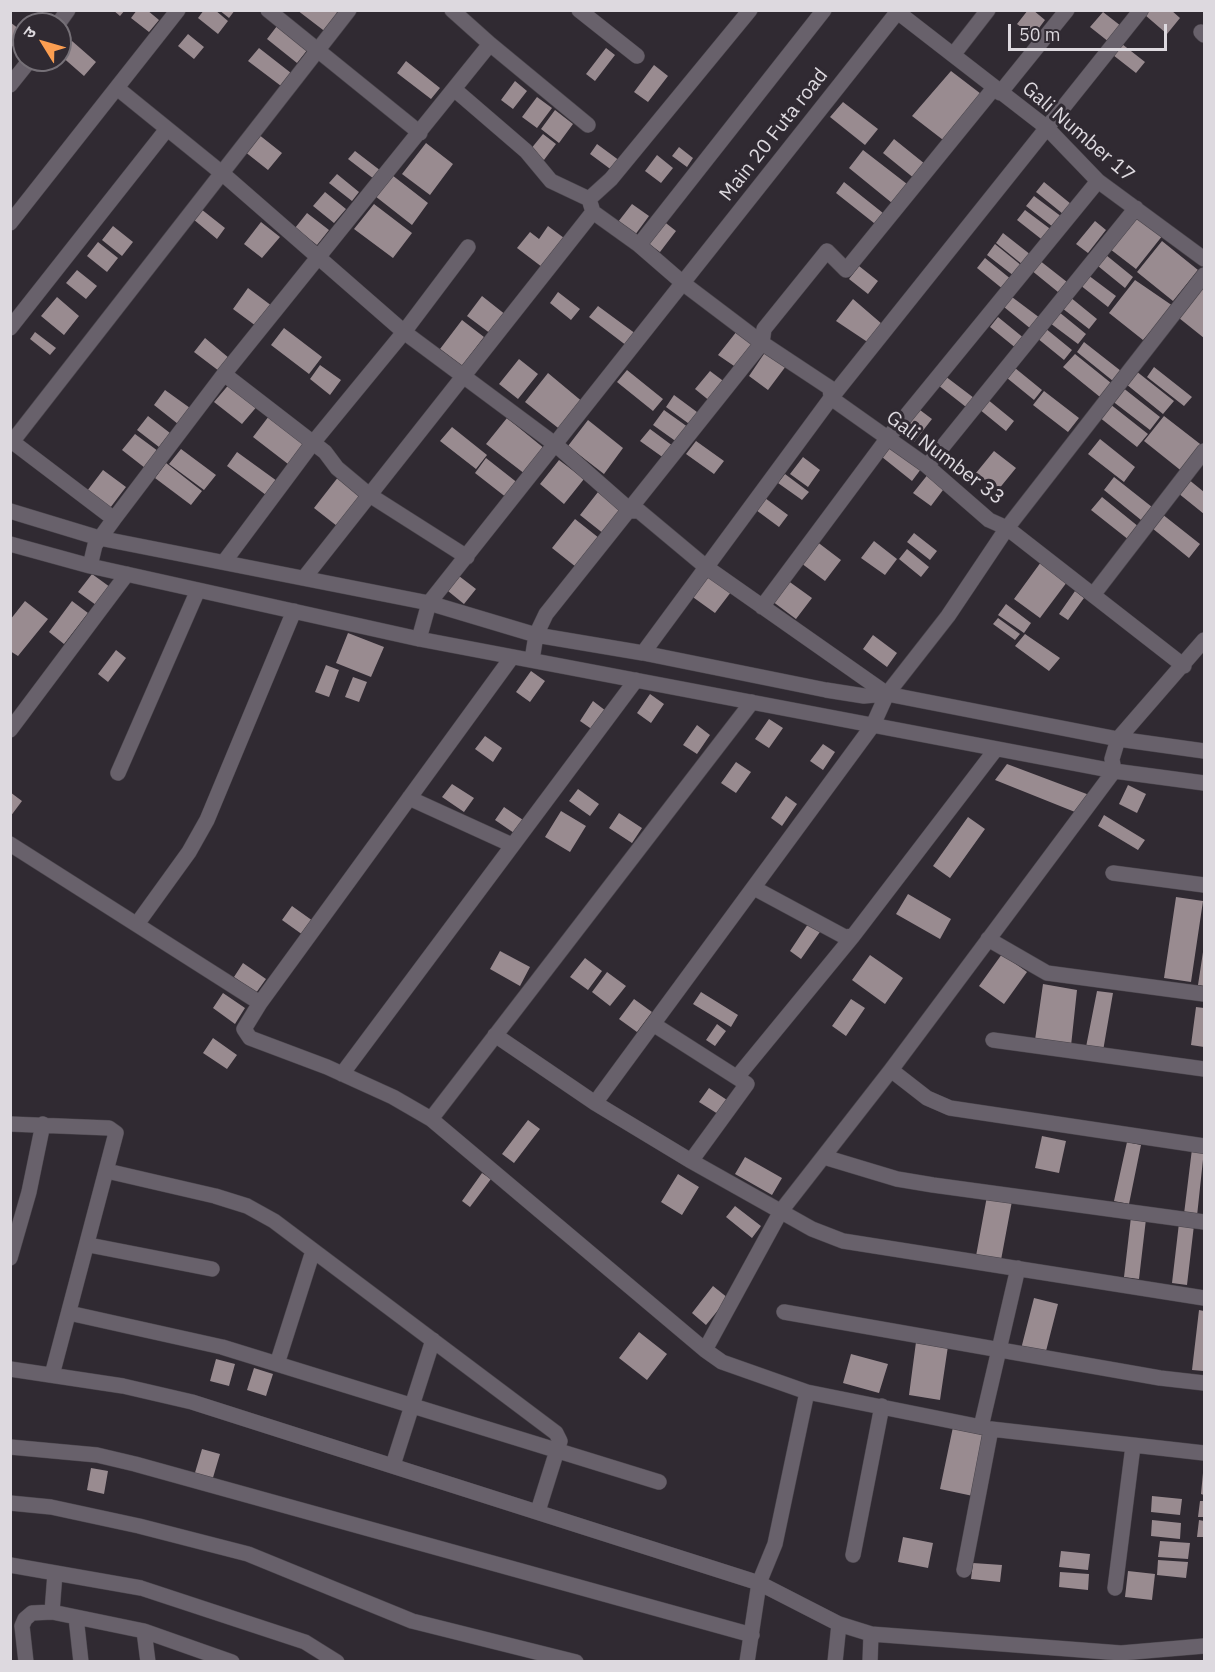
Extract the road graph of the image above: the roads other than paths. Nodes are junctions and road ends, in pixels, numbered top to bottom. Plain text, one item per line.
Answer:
1 (178, 10) edge
2 (268, 10) edge
3 (349, 10) edge
4 (452, 10) edge
5 (579, 10) edge
6 (750, 10) edge
7 (824, 10) edge
8 (988, 10) edge
9 (1067, 10) edge
10 (1141, 10) edge
11 (897, 11) edge
12 (490, 44) junction
13 (318, 50) junction
14 (953, 55) junction
15 (637, 56) dead end
16 (20, 72) edge
17 (10, 85) edge
18 (117, 88) junction
19 (454, 89) junction
20 (997, 90) junction
21 (588, 125) dead end
22 (1046, 127) junction
23 (167, 129) junction
24 (420, 133) junction
25 (223, 174) junction
26 (1098, 181) junction
27 (591, 206) junction
28 (1136, 208) junction
29 (10, 223) edge
30 (639, 245) junction
31 (468, 247) dead end
32 (319, 257) junction
33 (1204, 260) edge
34 (1204, 275) edge
35 (684, 284) junction
36 (10, 328) edge
37 (404, 332) junction
38 (762, 343) junction
39 (224, 374) junction
40 (462, 377) junction
41 (831, 398) junction
42 (887, 439) junction
43 (11, 441) edge
44 (312, 444) junction
45 (556, 445) junction
46 (1204, 451) edge
47 (927, 466) junction
48 (368, 494) junction
49 (10, 511) edge
50 (631, 511) junction
51 (114, 519) junction
52 (1007, 528) junction
53 (10, 544) edge
54 (94, 551) junction
55 (467, 557) junction
56 (224, 562) junction
57 (706, 567) junction
58 (127, 574) junction
59 (304, 578) junction
60 (198, 590) junction
61 (1093, 595) junction
62 (762, 607) junction
63 (294, 611) junction
64 (423, 622) junction
65 (1204, 640) edge
66 (535, 647) junction
67 (643, 653) junction
68 (512, 657) junction
69 (1184, 666) junction
70 (636, 680) junction
71 (714, 680) junction
72 (761, 692) junction
73 (887, 694) junction
74 (873, 726) junction
75 (10, 730) edge
76 (996, 749) junction
77 (1204, 750) edge
78 (1114, 756) junction
79 (118, 773) dead end
80 (1204, 783) edge
81 (409, 798) junction
82 (10, 844) edge
83 (512, 845) junction
84 (1113, 873) dead end
85 (1204, 885) edge
86 (754, 888) junction
87 (136, 924) junction
88 (853, 936) junction
89 (988, 939) junction
90 (1204, 994) edge
91 (260, 1003) junction
92 (653, 1024) junction
93 (495, 1035) junction
94 (993, 1040) dead end
95 (1204, 1069) edge
96 (891, 1070) junction
97 (342, 1074) junction
98 (738, 1076) junction
99 (595, 1103) junction
100 (430, 1119) junction
101 (10, 1124) edge
102 (43, 1124) junction
103 (1204, 1146) edge
104 (824, 1157) junction
105 (690, 1161) junction
106 (107, 1171) junction
107 (781, 1211) junction
108 (1204, 1222) edge
109 (89, 1245) junction
110 (313, 1251) junction
111 (10, 1258) edge
112 (1018, 1268) junction
113 (212, 1269) dead end
114 (1204, 1298) edge
115 (784, 1312) dead end
116 (69, 1313) junction
117 (433, 1340) junction
118 (705, 1350) junction
119 (1000, 1350) junction
120 (277, 1364) junction
121 (10, 1370) edge
122 (52, 1375) junction
123 (1204, 1383) edge
124 (807, 1392) junction
125 (411, 1405) junction
126 (882, 1406) junction
127 (986, 1428) junction
128 (10, 1446) edge
129 (1134, 1446) junction
130 (558, 1450) junction
131 (1204, 1453) edge
132 (393, 1466) junction
133 (659, 1482) dead end
134 (10, 1503) edge
135 (538, 1511) junction
136 (854, 1555) dead end
137 (10, 1565) edge
138 (964, 1570) dead end
139 (55, 1573) junction
140 (761, 1578) junction
141 (1115, 1588) dead end
142 (52, 1612) junction
143 (76, 1617) junction
144 (839, 1624) junction
145 (144, 1631) junction
146 (871, 1634) junction
147 (752, 1635) junction
148 (1204, 1646) edge
149 (1069, 1655) edge
150 (217, 1658) edge
151 (26, 1662) edge
152 (81, 1662) edge
153 (148, 1662) edge
154 (232, 1662) edge
155 (337, 1662) edge
156 (576, 1662) edge
157 (747, 1662) edge
158 (835, 1662) edge
159 (870, 1662) edge

1 - 18 street
2 - 13 street
3 - 13 street
4 - 12 street
5 - 15 street
6 - 27 street
7 - 30 street
8 - 14 street
9 - 20 street
10 - 22 street
11 - 14 street, Gali Number 17
11 - 35 street, Main 20 Futa road
12 - 19 street
12 - 21 street
13 - 24 street
13 - 25 street
14 - 20 street, Gali Number 17
16 - 17 street
18 - 23 street
18 - 29 street
19 - 24 street
19 - 27 street, Gali Number 33
20 - 22 street, Gali Number 17
20 - 38 street
22 - 26 street, Gali Number 17
22 - 41 street
23 - 25 street
23 - 36 street
24 - 32 street
25 - 32 street
25 - 43 street
26 - 28 street, Gali Number 17
26 - 42 street
27 - 30 street, Gali Number 33
27 - 40 street
28 - 33 street, Gali Number 17
28 - 47 street
30 - 35 street, Gali Number 33
31 - 37 street
32 - 37 street
32 - 39 street
34 - 52 street
35 - 38 street, Gali Number 33
35 - 45 street, Main 20 Futa road
37 - 40 street
37 - 44 street
38 - 41 street, Gali Number 33
38 - 50 street
39 - 44 street
39 - 51 street
40 - 45 street
40 - 48 street
41 - 42 street, Gali Number 33
41 - 57 street
42 - 47 street, Gali Number 33
42 - 62 street
43 - 51 street
44 - 48 street
44 - 56 street
45 - 50 street
45 - 55 street, Main 20 Futa road
46 - 61 street
47 - 52 street, Gali Number 33
48 - 55 street
48 - 59 street
49 - 54 street
50 - 57 street
50 - 66 street
51 - 54 street
52 - 61 street, Gali Number 33
52 - 73 street
53 - 54 street
54 - 56 street
54 - 58 street
55 - 64 street, Main 20 Futa road
56 - 59 street
57 - 62 street
57 - 67 street
58 - 60 street
58 - 75 street
59 - 64 street
60 - 63 street
60 - 79 street
61 - 69 street, Gali Number 33
62 - 73 street
63 - 64 street
63 - 87 street
64 - 66 street
64 - 68 street
65 - 69 street
66 - 67 street
66 - 68 street
66 - 70 street
67 - 71 street
68 - 81 street
69 - 78 street
70 - 71 street
70 - 83 street
71 - 72 street
71 - 72 street
72 - 73 street
72 - 74 street
72 - 93 street
73 - 74 street
73 - 78 street
74 - 76 street
74 - 86 street
76 - 78 street
76 - 88 street
77 - 78 street
78 - 80 street
78 - 89 street
81 - 83 street
81 - 91 street
82 - 87 street
83 - 97 street
84 - 85 street
86 - 88 street
86 - 92 street
87 - 91 street
88 - 98 street
89 - 90 street
89 - 96 street
91 - 97 street
92 - 98 street
92 - 99 street
93 - 99 street
93 - 100 street
94 - 95 street
96 - 103 street
96 - 104 street
97 - 100 street
98 - 105 street
99 - 105 street
100 - 118 street
101 - 102 street
102 - 106 street
102 - 111 street
104 - 107 street
104 - 108 street
105 - 107 street
106 - 109 street
106 - 110 street
107 - 112 street
107 - 118 street
109 - 113 street
109 - 116 street
110 - 117 street
110 - 120 street
112 - 114 street
112 - 119 street
115 - 119 street
116 - 120 street
116 - 122 street
117 - 125 street
117 - 130 street
118 - 124 street
119 - 123 street
119 - 127 street
120 - 125 street
121 - 122 street
122 - 132 street
124 - 126 street
124 - 140 street
125 - 130 street
125 - 132 street
126 - 127 street
126 - 136 street
127 - 129 street
127 - 138 street
128 - 147 street
129 - 131 street
129 - 141 street
130 - 133 street
130 - 135 street
132 - 135 street
134 - 156 street
135 - 140 street
137 - 139 street
139 - 142 street
139 - 155 street
140 - 144 street
140 - 147 street
142 - 143 street
142 - 151 street
143 - 145 street
143 - 152 street
144 - 146 street
144 - 158 street
145 - 150 street
145 - 153 street
146 - 149 street
146 - 159 street
147 - 157 street
148 - 149 street
150 - 154 street

